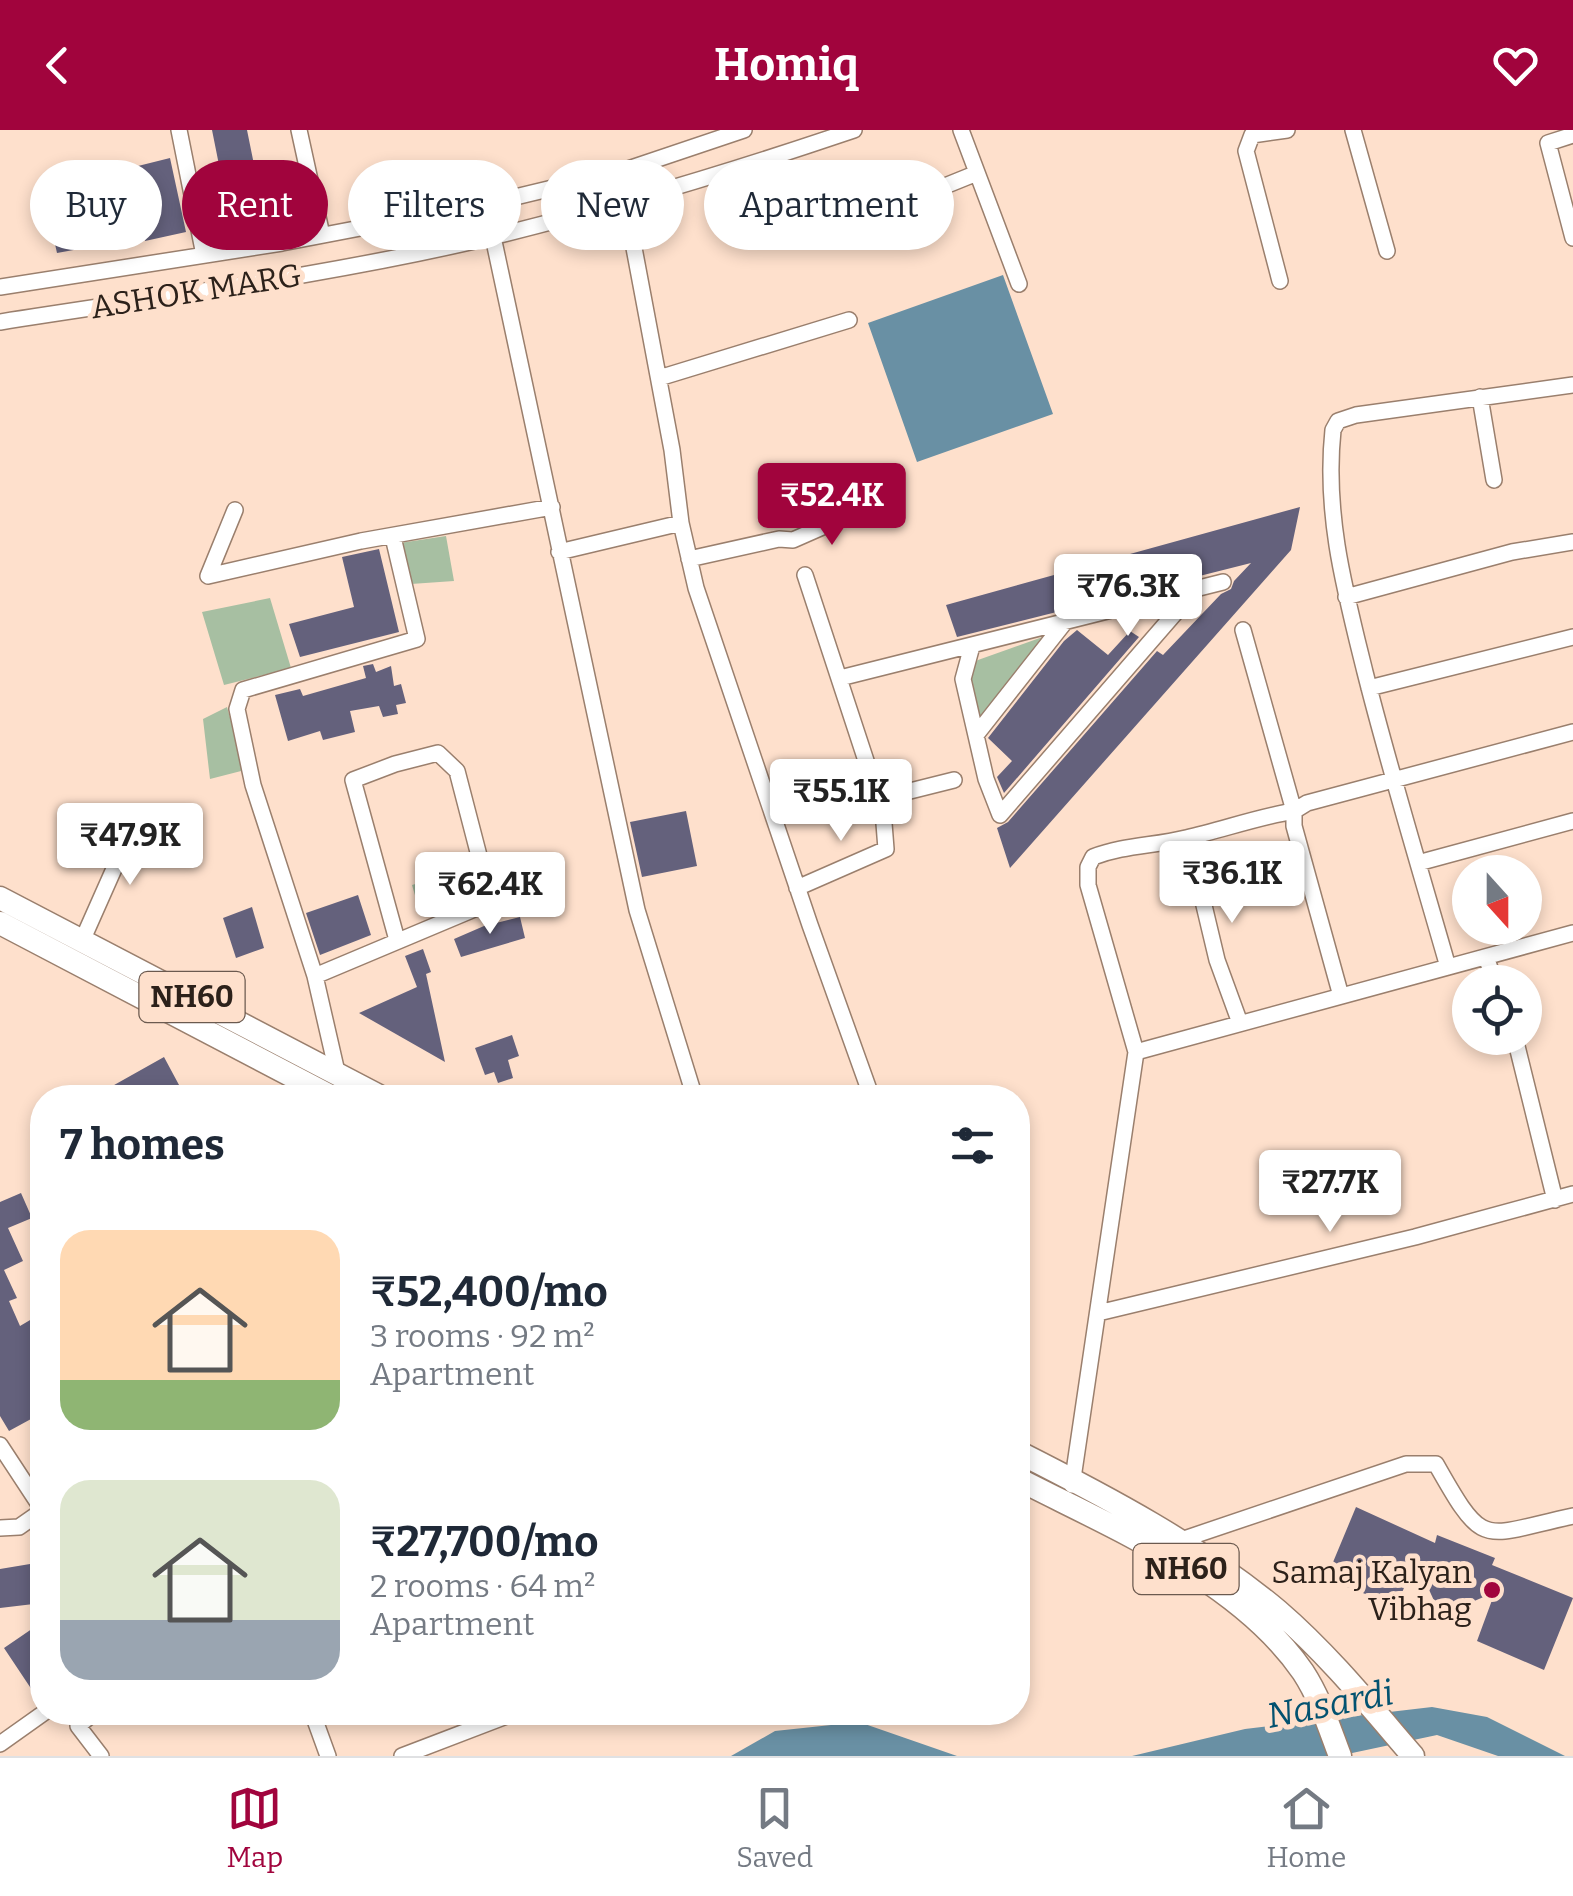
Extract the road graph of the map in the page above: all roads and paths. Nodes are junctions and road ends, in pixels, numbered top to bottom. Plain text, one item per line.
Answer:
1 (179, 130) edge
2 (299, 130) edge
3 (744, 130) edge
4 (854, 130) edge
5 (961, 130) edge
6 (1287, 130) edge
7 (1353, 130) edge
8 (1573, 135) edge
9 (698, 137) edge
10 (306, 160) edge
11 (977, 173) junction
12 (954, 182) edge
13 (684, 185) edge
14 (521, 196) edge
15 (1573, 238) edge
16 (235, 250) edge
17 (425, 250) edge
18 (497, 250) edge
19 (635, 250) edge
20 (1387, 251) dead end
21 (204, 255) junction
22 (1280, 281) dead end
23 (1019, 284) dead end
24 (0, 287) edge
25 (849, 320) dead end
26 (0, 322) edge
27 (659, 378) junction
28 (1573, 384) edge
29 (1480, 396) junction
30 (1494, 480) dead end
31 (552, 507) junction
32 (236, 510) dead end
33 (852, 514) dead end
34 (681, 524) junction
35 (393, 537) junction
36 (1573, 542) edge
37 (560, 552) junction
38 (689, 559) junction
39 (805, 575) dead end
40 (1223, 582) dead end
41 (1196, 588) junction
42 (1346, 597) junction
43 (1066, 622) junction
44 (1243, 630) dead end
45 (1573, 637) edge
46 (972, 646) junction
47 (840, 678) junction
48 (1369, 688) junction
49 (1573, 732) edge
50 (976, 735) junction
51 (1394, 778) junction
52 (954, 780) dead end
53 (882, 798) junction
54 (1294, 811) junction
55 (136, 817) dead end
56 (1573, 822) edge
57 (1188, 838) junction
58 (1418, 863) junction
59 (797, 888) junction
60 (0, 898) edge
61 (0, 923) edge
62 (1573, 933) edge
63 (397, 940) junction
64 (82, 941) junction
65 (1486, 956) junction
66 (1489, 965) edge
67 (1448, 967) junction
68 (315, 976) junction
69 (1341, 996) junction
70 (1240, 1024) junction
71 (1136, 1052) junction
72 (1519, 1055) edge
73 (336, 1072) junction
74 (309, 1085) edge
75 (360, 1085) edge
76 (691, 1085) edge
77 (867, 1085) edge
78 (1573, 1194) edge
79 (1555, 1200) junction
80 (1098, 1313) junction
81 (0, 1445) edge
82 (1030, 1458) edge
83 (1074, 1480) junction
84 (1030, 1485) edge
85 (30, 1491) edge
86 (1065, 1503) junction
87 (1573, 1516) edge
88 (30, 1519) edge
89 (0, 1528) edge
90 (1178, 1541) junction
91 (30, 1723) edge
92 (317, 1725) edge
93 (483, 1725) edge
94 (78, 1726) edge
95 (0, 1744) edge
96 (100, 1756) edge
97 (328, 1756) edge
98 (402, 1756) edge
99 (1340, 1756) edge
100 (1413, 1756) edge

1 - 21 street
2 - 10 street
3 - 9 street, ASHOK MARG
4 - 13 street, ASHOK MARG
5 - 11 street
6 - 22 street
7 - 20 street
8 - 15 street
9 - 14 street, ASHOK MARG
11 - 12 street
11 - 23 street
16 - 21 street, ASHOK MARG
17 - 26 street, ASHOK MARG
18 - 31 street
19 - 27 street
21 - 24 street, ASHOK MARG
25 - 27 street
27 - 34 street
28 - 29 street
29 - 30 street
29 - 42 street
31 - 35 street
31 - 37 street
32 - 35 street
33 - 38 street
34 - 37 street
34 - 38 street
35 - 68 street
36 - 42 street
37 - 76 street
38 - 59 street
39 - 47 street
40 - 41 street
41 - 43 street
41 - 50 street
42 - 48 street
43 - 46 street
43 - 50 street
44 - 54 street
45 - 48 street
46 - 47 street
46 - 50 street
47 - 53 street
48 - 51 street
49 - 51 street
51 - 54 street
51 - 58 street
52 - 53 street
53 - 59 street
54 - 57 street
54 - 69 street
55 - 64 street
56 - 58 street
57 - 70 street
57 - 71 street
58 - 67 street
59 - 77 street
60 - 64 highway, NH60
61 - 74 highway, NH60
62 - 65 street
63 - 63 street
63 - 68 street
64 - 73 highway, NH60
65 - 66 street
65 - 67 street
67 - 69 street
68 - 73 street
69 - 70 street
70 - 71 street
71 - 80 street
72 - 79 street
73 - 75 highway, NH60
78 - 79 street
79 - 80 street
80 - 83 street
81 - 85 street
82 - 83 highway, NH60
83 - 86 street
83 - 90 highway, NH60
84 - 86 highway, NH60
86 - 99 highway, NH60
87 - 90 street
88 - 89 street
90 - 100 highway, NH60
91 - 95 street
92 - 97 street
93 - 98 street
94 - 96 street

